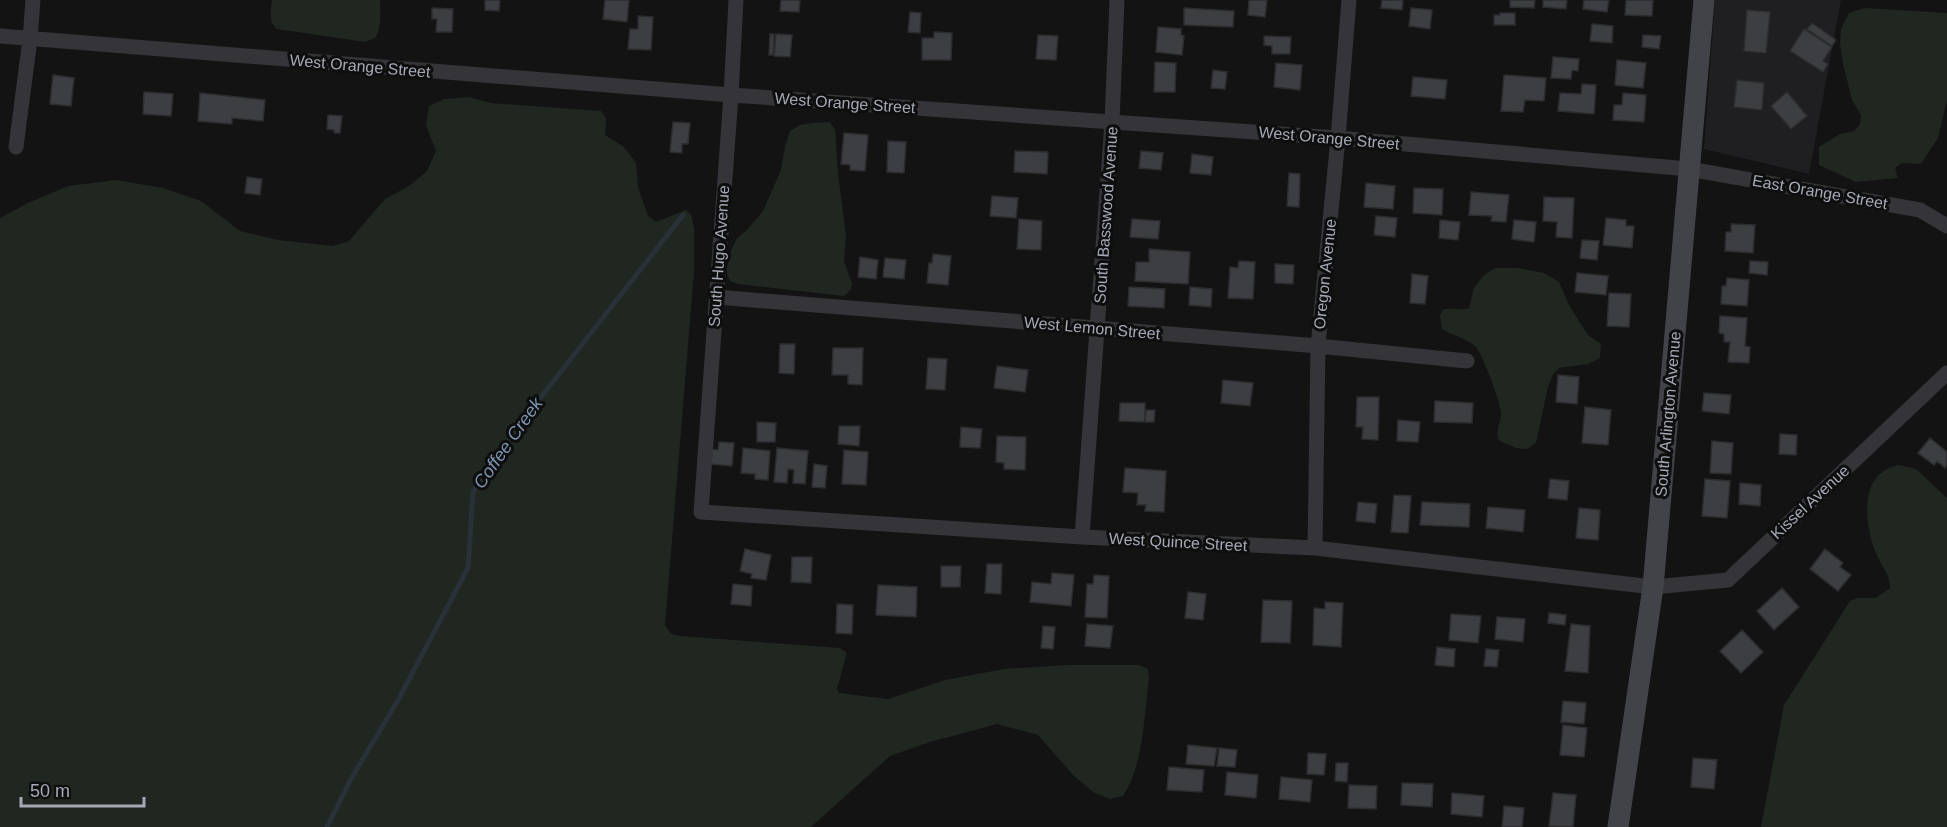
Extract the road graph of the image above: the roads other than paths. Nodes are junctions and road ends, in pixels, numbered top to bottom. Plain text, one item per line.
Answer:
1 (33, 0) edge
2 (736, 0) edge
3 (1117, 0) edge
4 (1349, 0) edge
5 (1704, 0) edge
6 (0, 36) edge
7 (30, 39) junction
8 (731, 95) junction
9 (1112, 122) junction
10 (1338, 138) junction
11 (16, 147) dead end
12 (1689, 169) junction
13 (1947, 226) edge
14 (716, 297) junction
15 (1098, 328) junction
16 (1318, 346) junction
17 (1467, 361) dead end
18 (1947, 373) edge
19 (701, 512) joint
20 (1082, 537) junction
21 (1315, 548) junction
22 (1653, 587) junction
23 (1618, 827) edge

1 - 7 street
2 - 8 street, South Hugo Avenue
3 - 9 street, South Basswood Avenue
4 - 10 street, Oregon Avenue
5 - 12 main road, South Arlington Avenue
6 - 7 street, West Orange Street
7 - 8 street, West Orange Street
7 - 11 street
8 - 9 street, West Orange Street
8 - 14 street, South Hugo Avenue
9 - 10 street, West Orange Street
9 - 15 street, South Basswood Avenue
10 - 12 street, West Orange Street
10 - 16 street, Oregon Avenue
12 - 13 street, East Orange Street
12 - 22 main road, South Arlington Avenue
14 - 15 street, West Lemon Street
14 - 19 street, South Hugo Avenue
15 - 16 street, West Lemon Street
15 - 20 street, South Basswood Avenue
16 - 17 street, West Lemon Street
16 - 21 street, Oregon Avenue
18 - 22 street, Kissel Avenue
19 - 20 street, West Quince Street
20 - 21 street, West Quince Street
21 - 22 street, West Quince Street
22 - 23 main road, South Arlington Avenue

